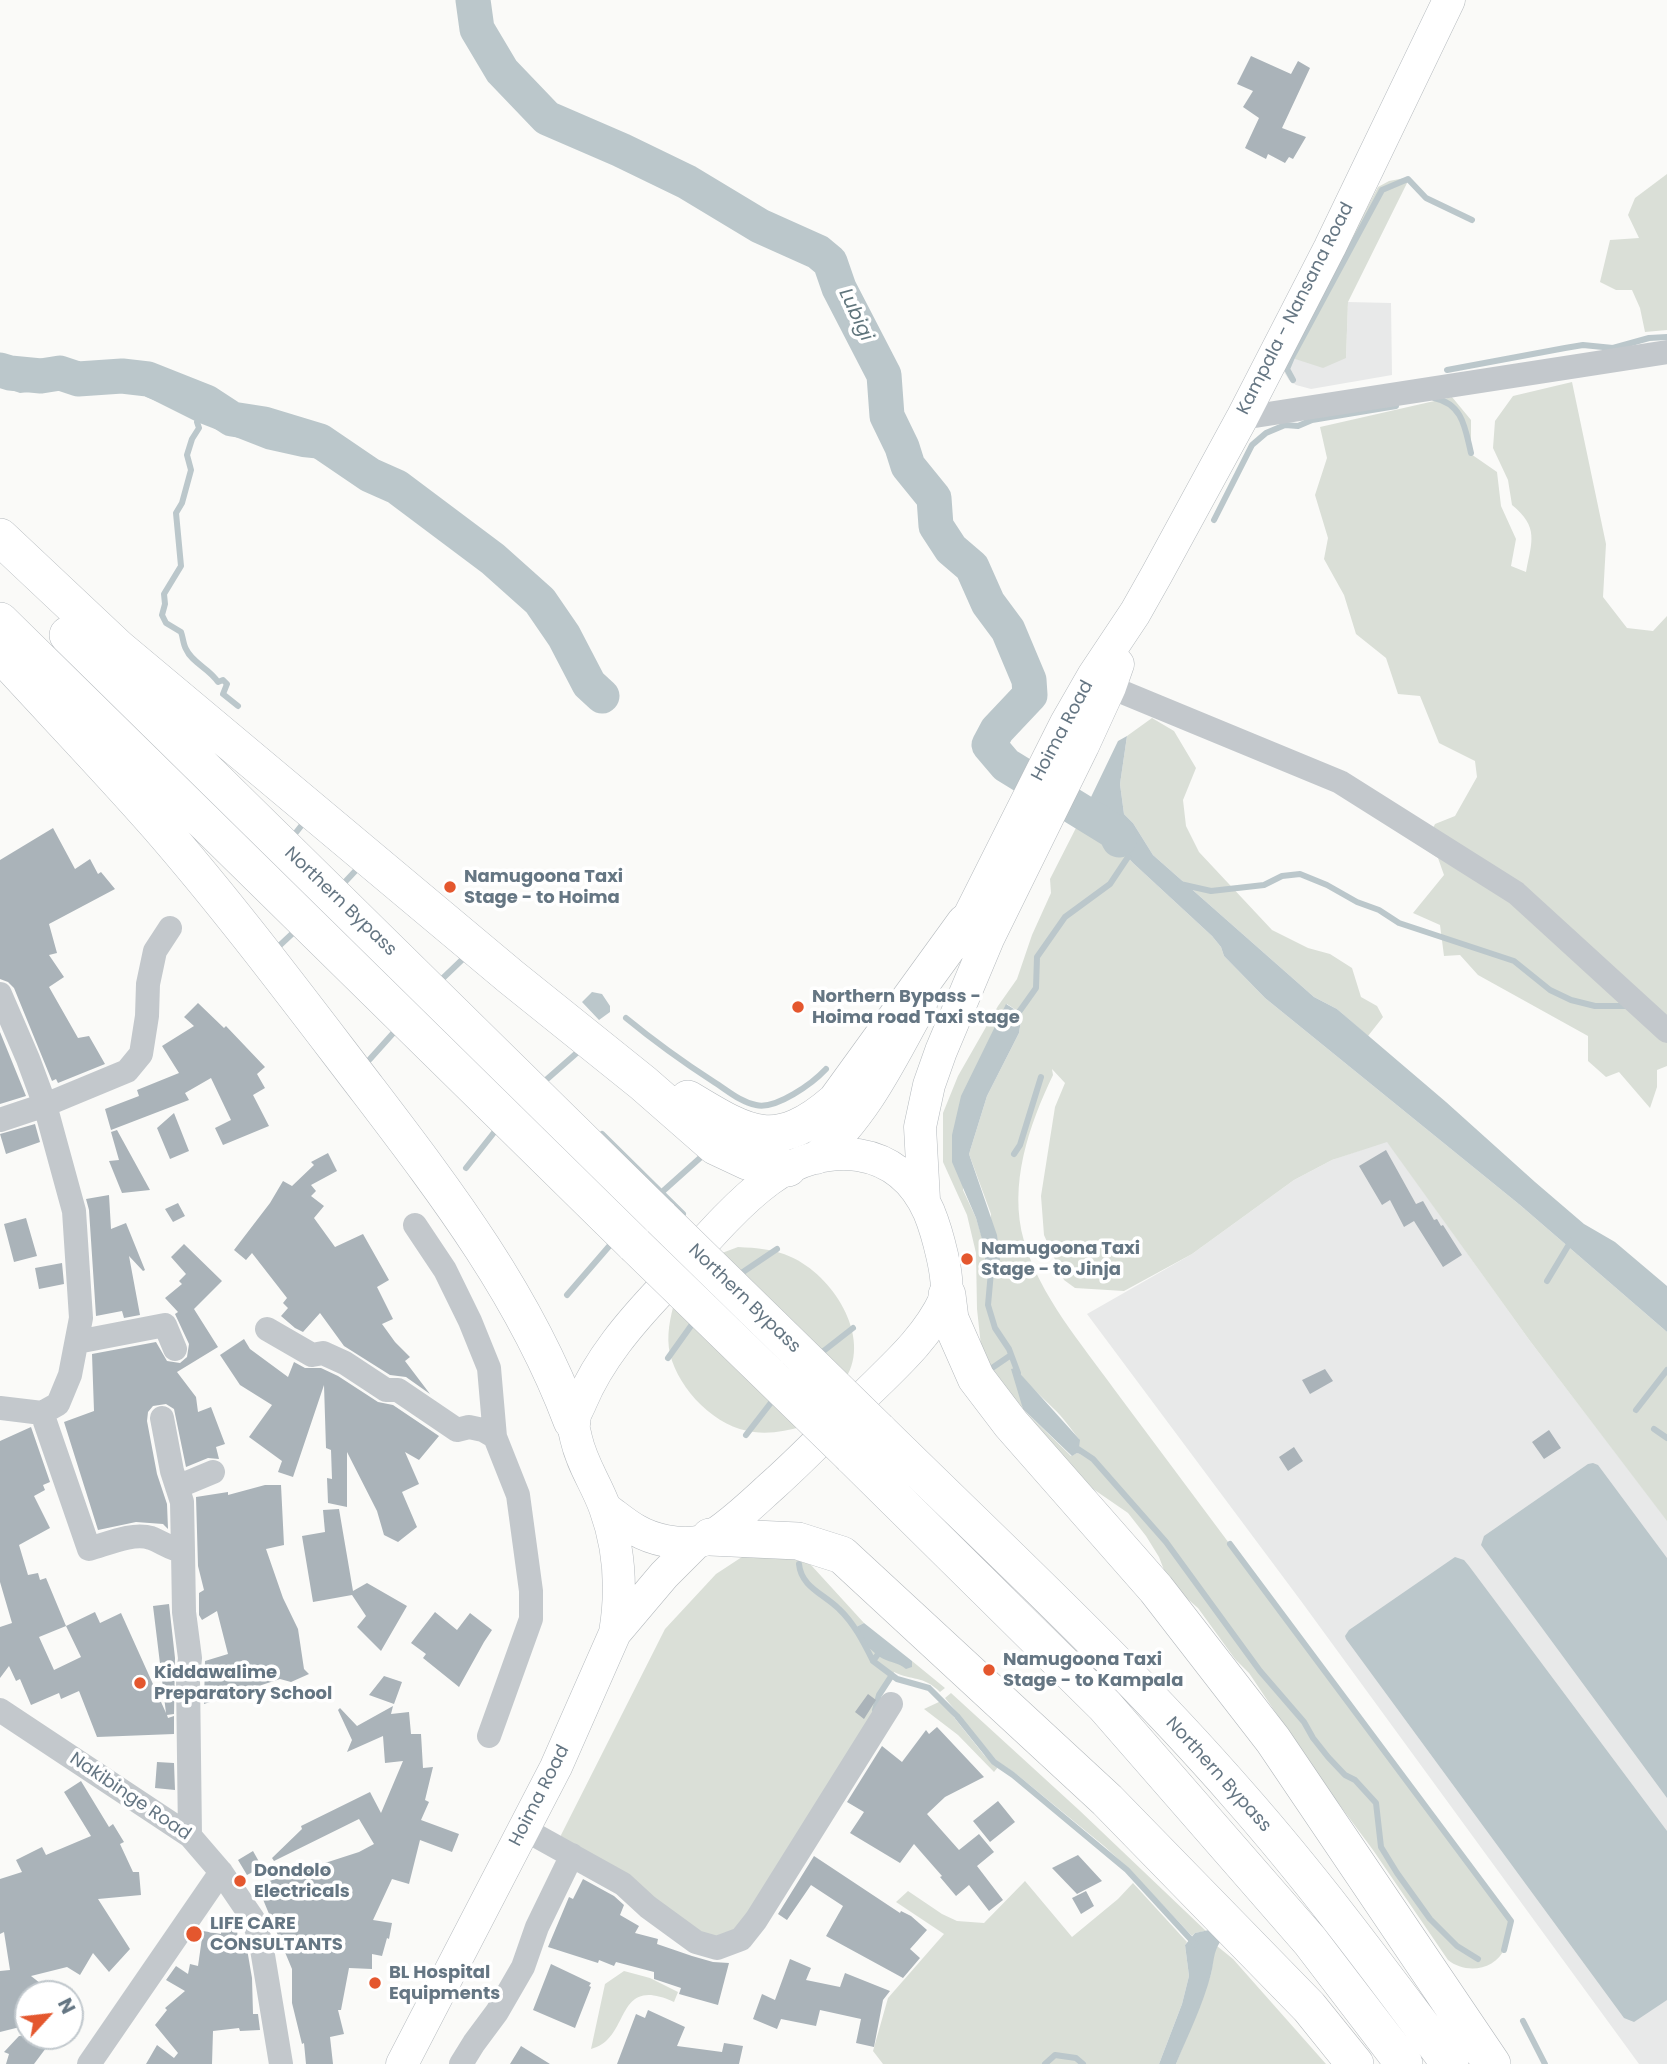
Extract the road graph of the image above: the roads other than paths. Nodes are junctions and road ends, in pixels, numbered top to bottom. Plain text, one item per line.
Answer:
1 (1449, 0) edge
2 (1667, 352) edge
3 (1242, 418) junction
4 (0, 537) edge
5 (0, 568) edge
6 (1135, 613) junction
7 (0, 621) edge
8 (0, 653) edge
9 (1110, 687) junction
10 (170, 928) dead end
11 (977, 931) junction
12 (0, 994) edge
13 (1667, 1031) edge
14 (583, 1033) junction
15 (45, 1105) junction
16 (0, 1120) edge
17 (802, 1163) junction
18 (924, 1200) junction
19 (415, 1225) dead end
20 (947, 1295) junction
21 (267, 1329) dead end
22 (77, 1342) junction
23 (175, 1349) dead end
24 (0, 1408) edge
25 (42, 1413) junction
26 (162, 1418) dead end
27 (572, 1421) junction
28 (495, 1437) junction
29 (213, 1472) dead end
30 (177, 1487) junction
31 (605, 1508) junction
32 (704, 1540) junction
33 (183, 1551) junction
34 (615, 1633) junction
35 (891, 1704) dead end
36 (0, 1710) edge
37 (489, 1736) dead end
38 (524, 1829) junction
39 (190, 1836) junction
40 (572, 1856) junction
41 (221, 1872) junction
42 (89, 2064) edge
43 (281, 2064) edge
44 (402, 2064) edge
45 (461, 2064) edge
46 (1355, 2064) edge
47 (1404, 2064) edge
48 (1450, 2064) edge
49 (1492, 2064) edge

1 - 3 main road, Kampala - Nansana Road
2 - 3 street
3 - 6 main road, Kampala - Nansana Road
4 - 14 highway
5 - 48 highway, Northern Bypass, bridge
6 - 9 main road, Hoima Road
6 - 11 main road, Hoima Road
7 - 47 highway, Northern Bypass, bridge
8 - 27 highway
9 - 11 main road, Hoima Road
9 - 13 street
10 - 15 street
11 - 14 highway
11 - 17 main road, Hoima Road
11 - 18 main road
12 - 15 street
14 - 17 highway
15 - 16 street
15 - 22 street
17 - 18 main road
17 - 27 main road, Hoima Road
18 - 20 main road
19 - 28 street
20 - 32 main road, Hoima Road
20 - 49 highway
21 - 28 street
22 - 23 street
22 - 25 street
24 - 25 street
25 - 33 street
26 - 30 street
27 - 31 main road
28 - 37 street
29 - 30 street
30 - 33 street
31 - 32 main road
31 - 34 main road
32 - 34 main road, Hoima Road
32 - 46 highway
33 - 39 street
34 - 38 main road, Hoima Road
35 - 40 street
36 - 39 street, Nakibinge Road
38 - 40 street
38 - 44 main road, Hoima Road
39 - 41 street, Nakibinge Road
40 - 45 street
41 - 42 street
41 - 43 street, Nakibinge Road

